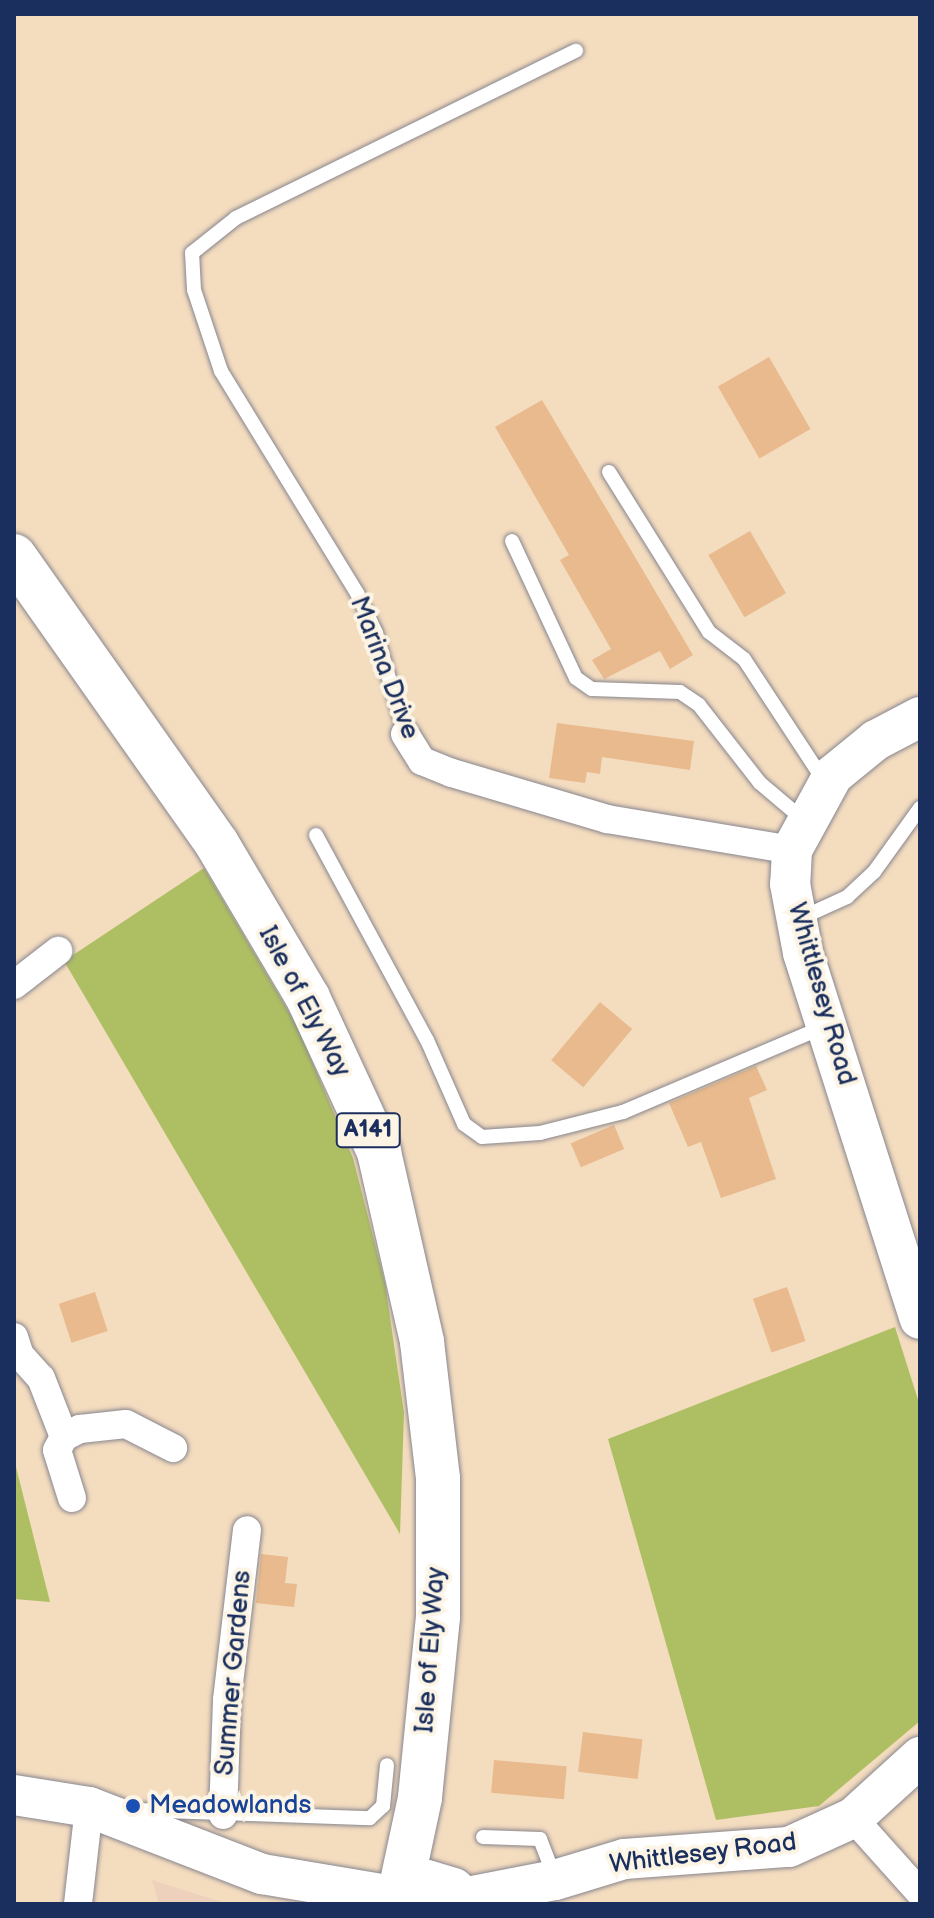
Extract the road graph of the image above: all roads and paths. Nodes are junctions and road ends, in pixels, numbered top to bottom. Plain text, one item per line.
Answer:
1 (576, 51) dead end
2 (609, 472) dead end
3 (512, 541) dead end
4 (14, 556) edge
5 (920, 717) edge
6 (405, 734) joint
7 (827, 784) junction
8 (920, 808) edge
9 (316, 835) dead end
10 (799, 836) junction
11 (797, 920) junction
12 (58, 951) dead end
13 (14, 985) edge
14 (827, 1026) junction
15 (920, 1319) edge
16 (14, 1337) edge
17 (64, 1437) junction
18 (173, 1448) dead end
19 (72, 1498) dead end
20 (247, 1530) dead end
21 (920, 1757) edge
22 (387, 1765) dead end
23 (14, 1795) edge
24 (89, 1807) junction
25 (223, 1815) junction
26 (853, 1818) junction
27 (483, 1837) dead end
28 (262, 1874) junction
29 (540, 1892) edge
30 (920, 1893) edge
31 (423, 1895) edge
32 (78, 1904) edge
33 (299, 1904) edge

1 - 6 lane, Marina Drive
2 - 7 lane
3 - 10 lane
4 - 31 highway, Isle of Ely Way / A141
5 - 7 street, Whittlesey Road
6 - 10 street, Marina Drive
7 - 10 street, Whittlesey Road
8 - 11 lane
9 - 14 lane
10 - 11 street, Whittlesey Road
11 - 14 street, Whittlesey Road
12 - 13 street
14 - 15 street, Whittlesey Road
16 - 17 street
17 - 18 street
17 - 19 street
20 - 25 street, Summer Gardens
21 - 26 street, Whittlesey Road
22 - 25 lane
23 - 24 street
24 - 25 lane
24 - 28 street
24 - 32 street
26 - 29 street, Whittlesey Road
26 - 30 street
27 - 29 lane
28 - 31 street
28 - 33 street
29 - 31 street, Whittlesey Road

